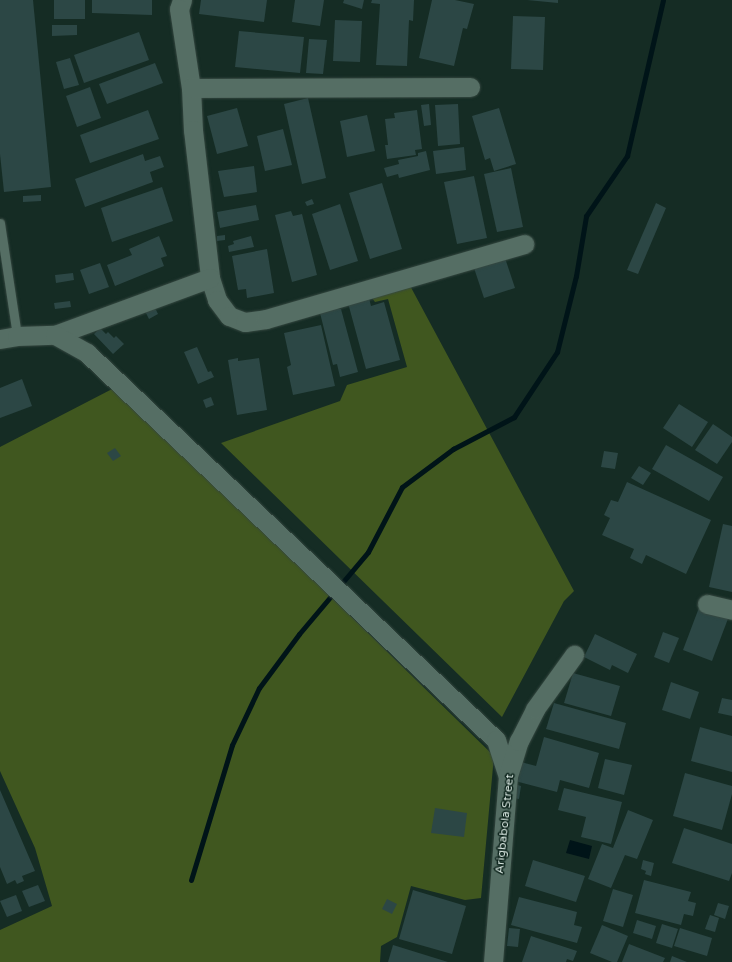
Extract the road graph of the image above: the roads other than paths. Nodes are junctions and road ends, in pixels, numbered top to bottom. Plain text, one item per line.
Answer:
1 (182, 0) edge
2 (470, 87) dead end
3 (191, 88) junction
4 (0, 223) edge
5 (524, 244) dead end
6 (210, 278) junction
7 (54, 335) junction
8 (9, 338) edge
9 (707, 604) dead end
10 (732, 610) edge
11 (574, 655) dead end
12 (508, 776) junction
13 (493, 962) edge

1 - 3 street
2 - 3 street
3 - 6 street
4 - 8 lane
5 - 6 street
6 - 7 street
7 - 8 street
7 - 12 street
9 - 10 street
11 - 12 street, Arigbabola Street
12 - 13 street, Arigbabola Street

